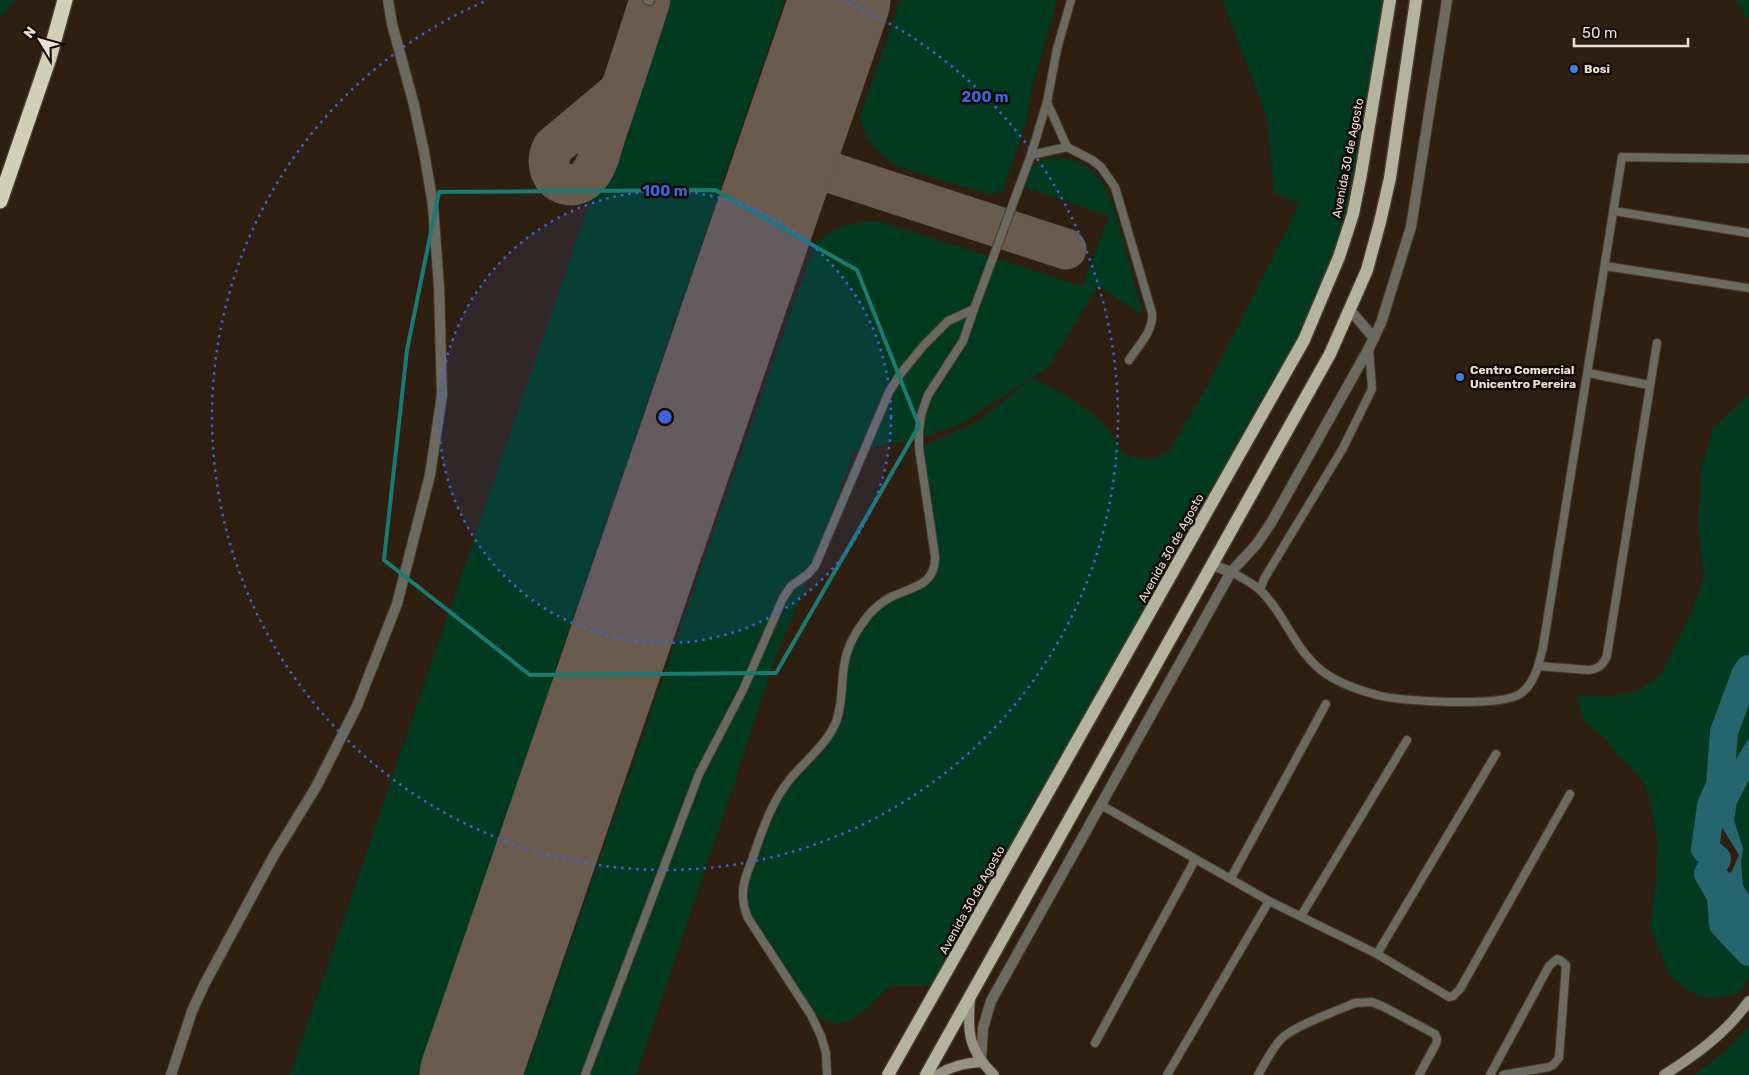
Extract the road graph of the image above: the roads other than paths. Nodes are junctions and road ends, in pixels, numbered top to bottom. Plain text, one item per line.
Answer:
1 (65, 0) edge
2 (388, 0) edge
3 (1071, 0) edge
4 (1390, 0) edge
5 (1416, 0) edge
6 (1447, 0) edge
7 (1047, 102) junction
8 (1066, 147) junction
9 (1031, 155) junction
10 (1749, 159) edge
11 (0, 201) edge
12 (1614, 211) junction
13 (1749, 233) edge
14 (1605, 266) junction
15 (1749, 288) edge
16 (974, 309) junction
17 (1350, 310) junction
18 (1374, 338) junction
19 (1657, 343) dead end
20 (1370, 348) junction
21 (1129, 360) dead end
22 (1588, 373) junction
23 (1649, 385) junction
24 (1212, 565) junction
25 (1231, 572) junction
26 (1260, 590) junction
27 (1538, 666) junction
28 (1326, 704) dead end
29 (1407, 740) dead end
30 (1496, 754) dead end
31 (1570, 794) dead end
32 (1101, 805) junction
33 (1195, 860) junction
34 (1231, 878) junction
35 (1269, 901) junction
36 (1301, 916) junction
37 (1377, 954) junction
38 (970, 998) junction
39 (1749, 1000) edge
40 (1095, 1044) dead end
41 (981, 1062) junction
42 (171, 1075) edge
43 (585, 1075) edge
44 (827, 1075) edge
45 (888, 1075) edge
46 (926, 1075) edge
47 (937, 1075) edge
48 (994, 1075) edge
49 (1167, 1075) edge
50 (1258, 1075) edge
51 (1420, 1075) edge
52 (1490, 1075) edge
53 (1503, 1075) edge
54 (1664, 1075) edge

1 - 11 highway
2 - 42 street
3 - 7 lane
4 - 45 main road, Avenida 30 de Agosto
5 - 17 main road
6 - 18 street
7 - 8 lane
7 - 9 lane
8 - 9 lane
8 - 21 lane
9 - 16 lane
10 - 12 lane
12 - 13 lane
12 - 14 lane
14 - 15 lane
14 - 22 lane
16 - 43 lane
16 - 44 lane
17 - 18 street
17 - 24 main road
18 - 20 street
19 - 23 lane
20 - 25 street
20 - 26 lane
22 - 23 lane
22 - 27 lane
23 - 27 lane
24 - 25 street
24 - 38 main road
25 - 26 lane
25 - 32 street
26 - 27 lane
28 - 34 lane
29 - 36 lane
30 - 37 lane
31 - 37 lane
32 - 33 lane
32 - 41 street
33 - 34 lane
33 - 40 lane
34 - 35 lane
35 - 36 lane
35 - 49 lane
36 - 37 lane
38 - 41 street
38 - 46 main road
39 - 54 street
41 - 47 street
41 - 48 street
50 - 51 lane
52 - 53 lane

